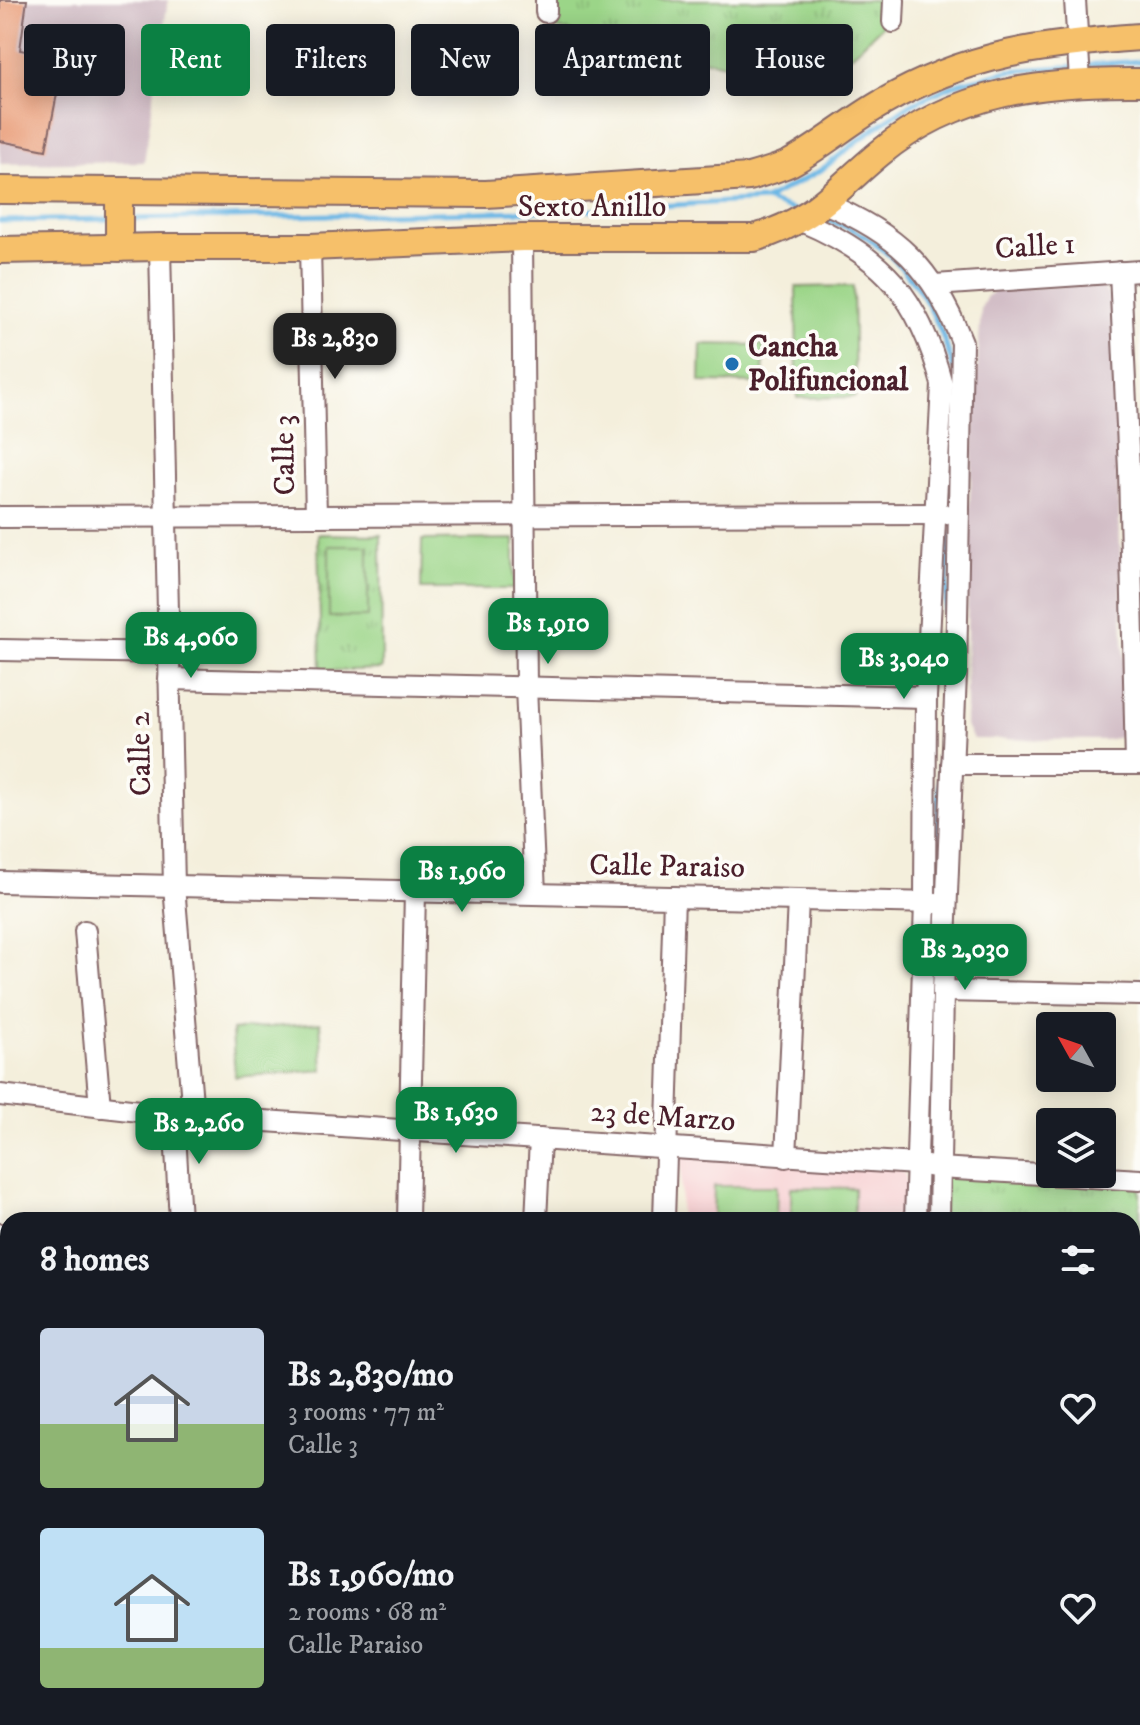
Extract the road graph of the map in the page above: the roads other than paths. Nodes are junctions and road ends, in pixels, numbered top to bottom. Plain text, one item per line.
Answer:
1 (894, 0) edge
2 (1075, 0) edge
3 (893, 22) dead end
4 (1140, 37) edge
5 (1077, 47) junction
6 (1080, 78) junction
7 (1140, 82) edge
8 (0, 190) edge
9 (824, 203) junction
10 (119, 218) junction
11 (801, 221) junction
12 (522, 238) junction
13 (160, 247) junction
14 (310, 247) junction
15 (0, 250) edge
16 (1130, 271) edge
17 (935, 285) junction
18 (1134, 470) edge
19 (523, 514) junction
20 (947, 514) junction
21 (316, 516) junction
22 (0, 517) edge
23 (166, 517) junction
24 (1136, 612) edge
25 (0, 650) edge
26 (168, 653) junction
27 (169, 679) junction
28 (526, 687) junction
29 (926, 697) junction
30 (952, 764) junction
31 (1138, 764) edge
32 (0, 882) edge
33 (174, 886) junction
34 (415, 891) junction
35 (535, 894) junction
36 (674, 897) junction
37 (798, 900) junction
38 (937, 903) junction
39 (85, 931) dead end
40 (943, 991) junction
41 (1140, 995) edge
42 (0, 1095) edge
43 (100, 1107) junction
44 (183, 1115) junction
45 (410, 1130) junction
46 (540, 1139) junction
47 (665, 1146) junction
48 (786, 1157) junction
49 (928, 1167) junction
50 (1140, 1180) edge
51 (180, 1212) edge
52 (408, 1212) edge
53 (536, 1212) edge
54 (664, 1212) edge
55 (917, 1212) edge
56 (937, 1212) edge

1 - 3 street
2 - 5 street
4 - 5 main road, Sexto Anillo
5 - 6 street
5 - 10 main road, Sexto Anillo
6 - 7 main road, Sexto Anillo
6 - 9 main road, Sexto Anillo
8 - 10 main road, Sexto Anillo
9 - 11 main road, Sexto Anillo
9 - 17 street
10 - 13 main road, Sexto Anillo
10 - 15 main road, Sexto Anillo
11 - 12 main road, Sexto Anillo
11 - 20 street
12 - 14 main road, Sexto Anillo
12 - 19 street
13 - 14 main road, Sexto Anillo
13 - 23 street, Calle 2
14 - 21 street, Calle 3
16 - 17 street, Calle 1
16 - 18 street
17 - 20 street
18 - 24 street
19 - 20 street
19 - 21 street
19 - 28 street
20 - 29 street
20 - 30 street
21 - 23 street
22 - 23 street
23 - 26 street, Calle 2
24 - 31 street
25 - 26 street
26 - 27 street, Calle 2
27 - 28 street
27 - 33 street, Calle 2
28 - 29 street
28 - 35 street
29 - 38 street
30 - 31 street
30 - 38 street
32 - 33 street, Calle Paraiso
33 - 34 street, Calle Paraiso
33 - 44 street, Calle 2
34 - 35 street, Calle Paraiso
34 - 45 street
35 - 36 street, Calle Paraiso
36 - 37 street, Calle Paraiso
36 - 47 street
37 - 38 street, Calle Paraiso
37 - 48 street
38 - 40 street
38 - 49 street
39 - 43 street
40 - 41 street
40 - 49 street
42 - 43 street, 23 de Marzo
43 - 44 street, 23 de Marzo
44 - 45 street, 23 de Marzo
44 - 51 street, Calle 2
45 - 46 street, 23 de Marzo
45 - 52 street
46 - 47 street, 23 de Marzo
46 - 53 street
47 - 48 street, 23 de Marzo
47 - 54 street
48 - 49 street, 23 de Marzo
49 - 50 street, 23 de Marzo
49 - 55 street
49 - 56 street

